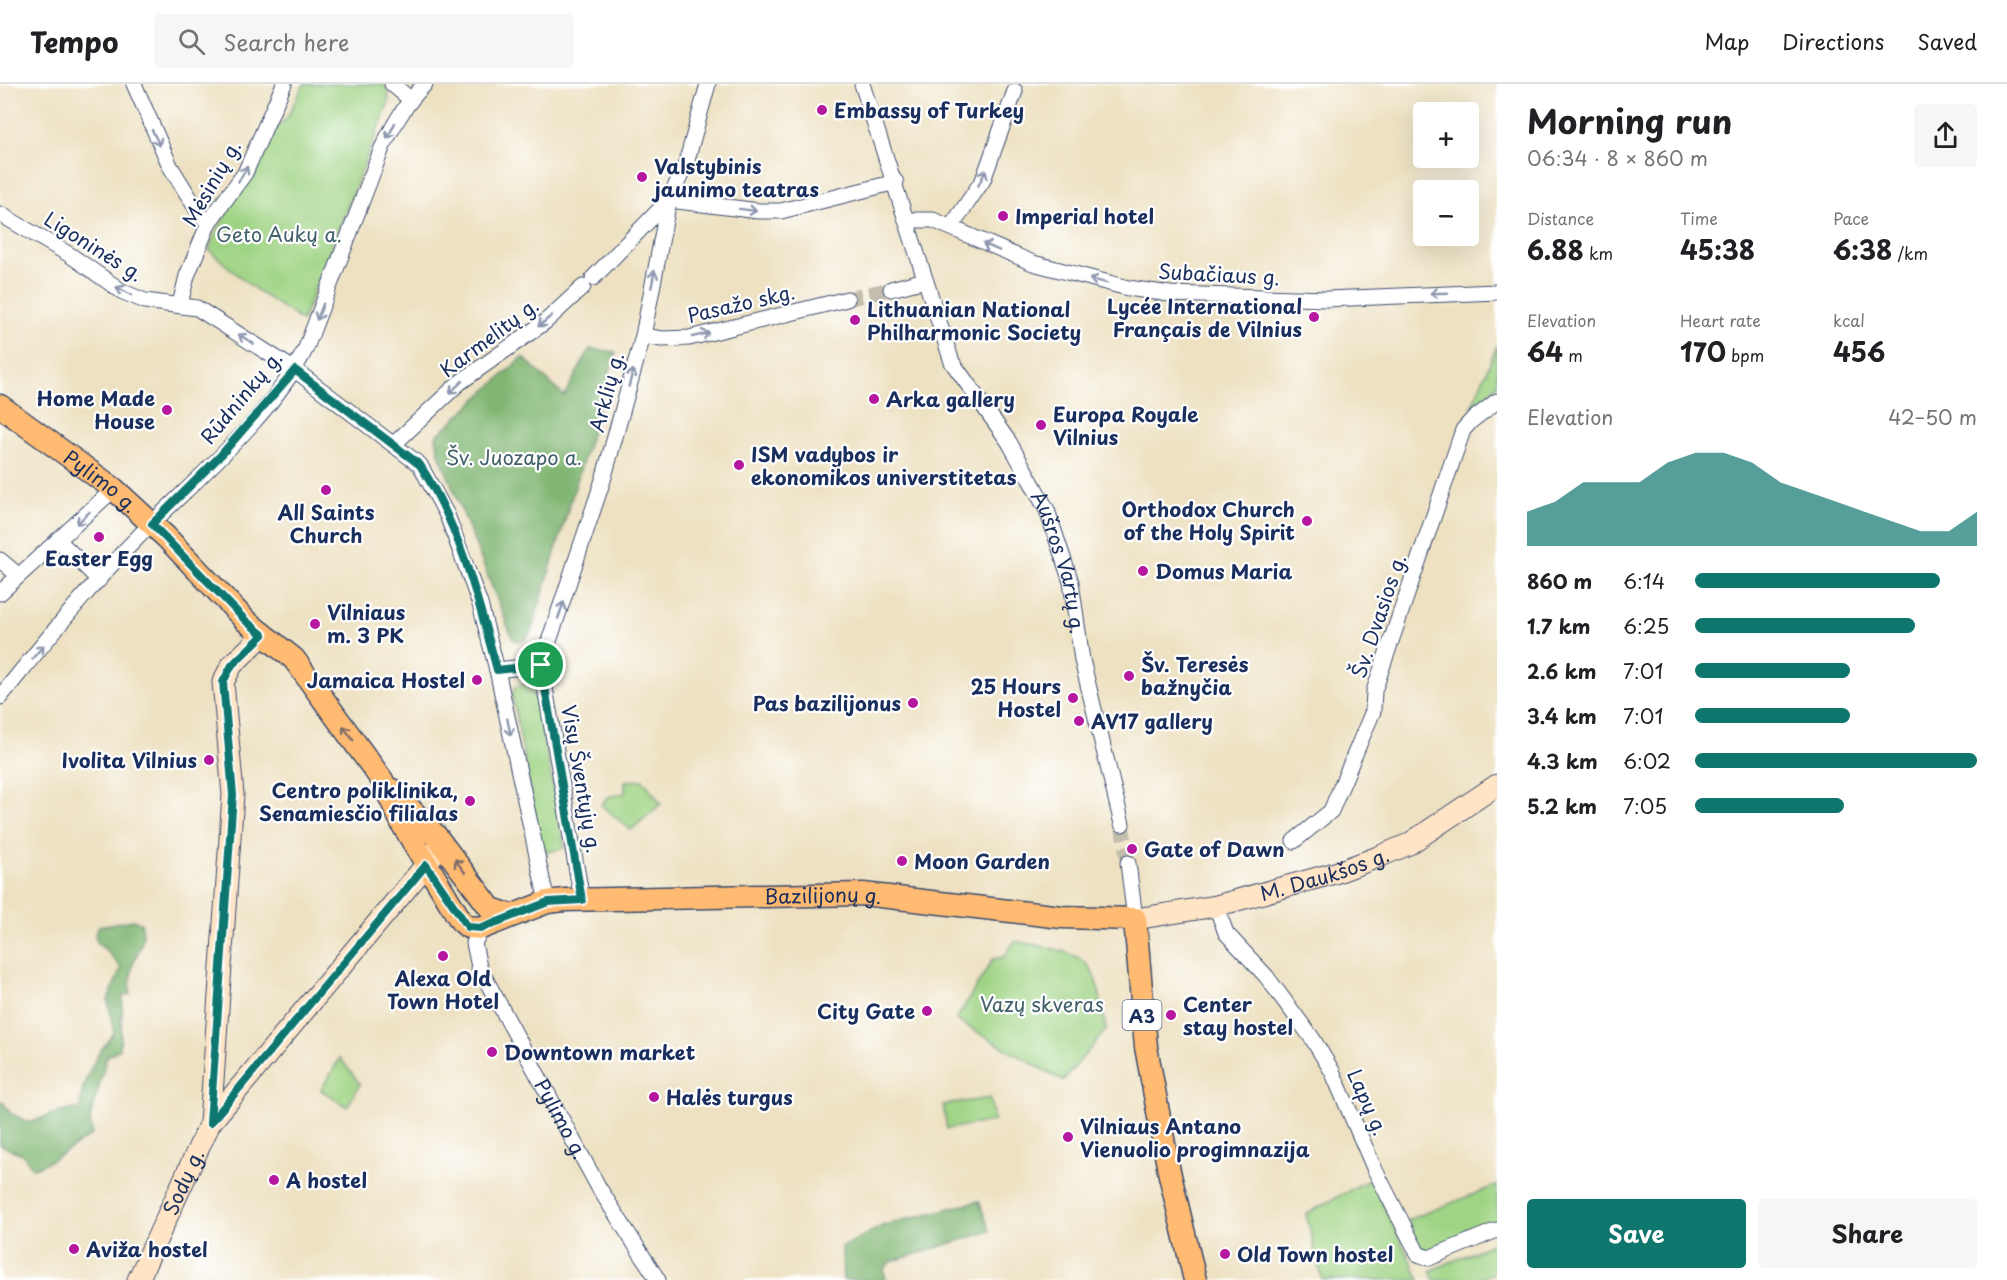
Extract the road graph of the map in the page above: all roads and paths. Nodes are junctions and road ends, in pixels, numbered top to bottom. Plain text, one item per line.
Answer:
1 (134, 84) edge
2 (284, 84) edge
3 (392, 84) edge
4 (425, 84) edge
5 (708, 84) edge
6 (862, 84) edge
7 (1015, 91) dead end
8 (411, 99) junction
9 (896, 182) junction
10 (669, 200) junction
11 (0, 214) edge
12 (907, 220) junction
13 (209, 222) junction
14 (951, 227) junction
15 (925, 280) junction
16 (891, 288) tunnel mouth
17 (1497, 292) edge
18 (847, 299) tunnel mouth
19 (180, 304) junction
20 (643, 336) junction
21 (295, 370) junction
22 (1497, 401) edge
23 (0, 406) edge
24 (394, 444) junction
25 (114, 489) junction
26 (152, 524) junction
27 (58, 540) junction
28 (0, 560) edge
29 (18, 575) junction
30 (99, 580) junction
31 (0, 593) edge
32 (263, 635) junction
33 (541, 665) junction
34 (497, 670) junction
35 (0, 697) edge
36 (382, 780) junction
37 (1497, 785) edge
38 (1122, 824) tunnel mouth
39 (436, 836) junction
40 (1294, 841) dead end
41 (1128, 862) tunnel mouth
42 (426, 865) junction
43 (582, 900) junction
44 (548, 902) junction
45 (1216, 906) junction
46 (486, 918) junction
47 (1135, 919) junction
48 (216, 1058) junction
49 (249, 1077) junction
50 (210, 1123) junction
51 (1497, 1230) edge
52 (138, 1280) edge
53 (657, 1280) edge
54 (1195, 1280) edge

1 -> 13 street
13 -> 2 street, Mėsinių g.
3 - 8 street
4 - 8 street, Rūdninkų g.
5 - 10 street, Arklių g.
6 - 9 street, Aušros Vartų g.
14 -> 7 street
8 -> 21 street, Rūdninkų g.
10 -> 9 street
9 - 12 street, Aušros Vartų g.
20 -> 10 street, Arklių g.
10 -> 24 street, Karmelitų g.
19 -> 11 street, Ligoninės g.
12 - 14 street, Subačiaus g.
12 - 15 street, Aušros Vartų g.
13 - 19 street, Mėsinių g.
17 -> 14 street, Subačiaus g.
15 - 16 street
15 - 38 street, Aušros Vartų g.
20 -> 18 street, Pasažo skg.
21 -> 19 street, Ligoninės g.
33 -> 20 street, Arklių g.
21 - 24 street
21 - 26 street, Rūdninkų g.
22 - 40 street, Šv. Dvasios g.
23 - 25 main road, Pylimo g.
24 - 34 street
25 - 26 main road, Pylimo g.
25 -> 27 street
26 - 30 street, Rūdninkų g.
26 - 32 main road, Pylimo g.
27 - 29 street
27 - 30 street
28 - 29 street
29 - 31 street
35 -> 30 street, Rūdninkų g.
36 -> 32 main road, Pylimo g.
32 - 48 main road
33 - 34 street
33 - 43 street, Visų Šventųjų g.
34 -> 44 street
36 - 39 main road, Pylimo g.
36 - 42 main road, Pylimo g.
37 - 45 main road, M. Daukšos g.
39 - 42 main road, Sodų g.
46 -> 39 main road, Pylimo g.
41 - 47 street
42 - 46 main road, Pylimo g.
42 - 49 main road, Sodų g.
43 - 44 main road, Bazilijonų g.
43 - 47 main road, Bazilijonų g.
44 - 46 main road, Bazilijonų g.
45 - 47 main road, M. Daukšos g.
45 - 51 street, Lapų g.
46 - 53 street, Pylimo g.
47 - 54 main road, A3
48 - 49 main road
48 - 50 main road
49 - 50 main road, Sodų g.
50 - 52 main road, Sodų g.

